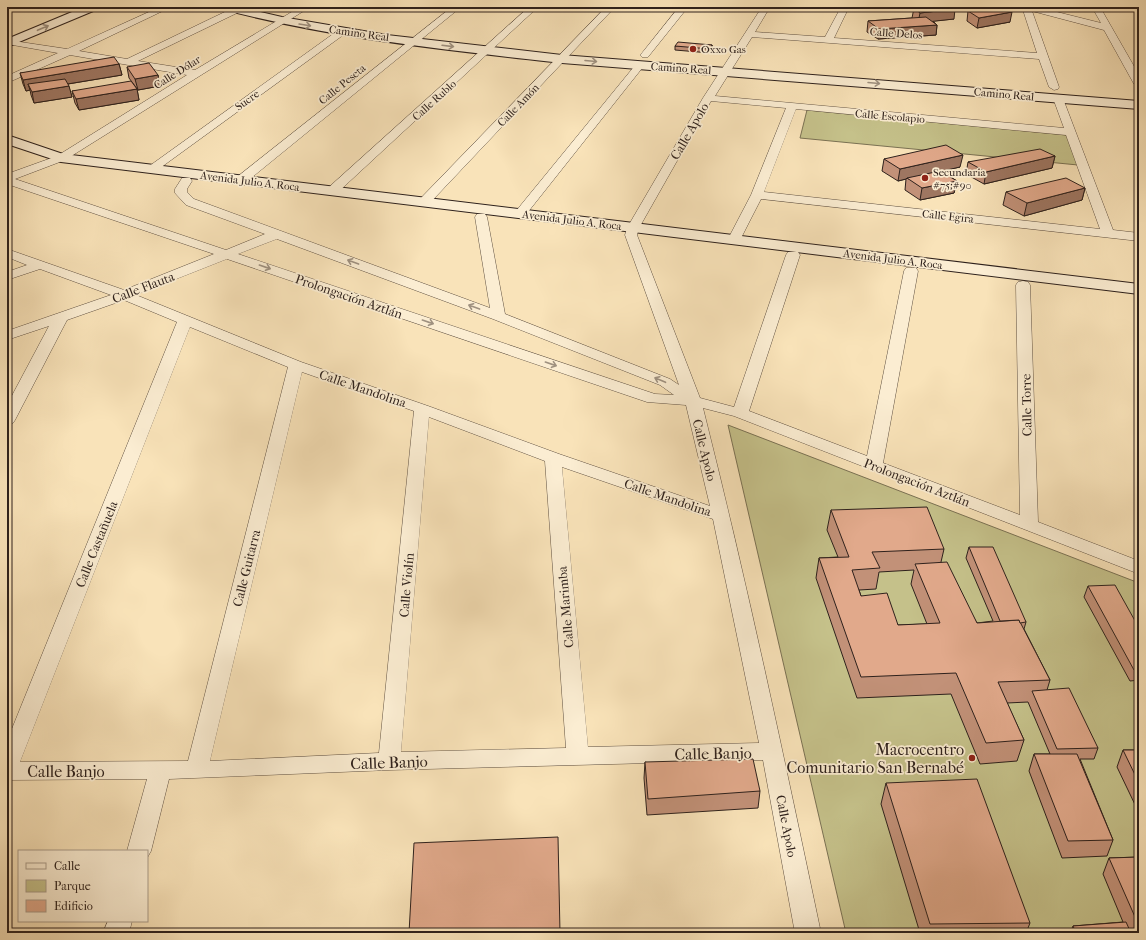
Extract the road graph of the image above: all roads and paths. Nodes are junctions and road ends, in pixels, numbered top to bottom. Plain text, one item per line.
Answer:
1 (63, 7) edge
2 (94, 7) edge
3 (167, 7) edge
4 (268, 7) edge
5 (457, 7) edge
6 (534, 7) edge
7 (611, 7) edge
8 (684, 7) edge
9 (766, 7) edge
10 (844, 7) edge
11 (1027, 7) edge
12 (1096, 7) edge
13 (231, 8) edge
14 (301, 10) edge
15 (281, 21) junction
16 (1108, 28) junction
17 (342, 31) junction
18 (426, 32) junction
19 (749, 34) junction
20 (8, 39) edge
21 (830, 40) junction
22 (414, 41) junction
23 (498, 42) junction
24 (572, 49) junction
25 (488, 51) junction
26 (69, 52) junction
27 (1042, 56) junction
28 (562, 59) junction
29 (643, 60) junction
30 (128, 62) junction
31 (728, 67) junction
32 (198, 74) junction
33 (7, 80) edge
34 (1139, 84) edge
35 (1056, 93) junction
36 (1139, 94) edge
37 (708, 98) junction
38 (1139, 105) edge
39 (792, 107) junction
40 (1071, 132) junction
41 (7, 139) edge
42 (7, 151) edge
43 (55, 161) junction
44 (152, 169) junction
45 (7, 179) edge
46 (241, 180) junction
47 (186, 181) junction
48 (332, 191) junction
49 (757, 195) junction
50 (424, 202) junction
51 (520, 214) junction
52 (481, 217) junction
53 (632, 232) junction
54 (1108, 233) junction
55 (277, 234) junction
56 (1139, 237) edge
57 (734, 239) junction
58 (7, 253) edge
59 (228, 254) junction
60 (793, 255) junction
61 (40, 265) junction
62 (911, 271) junction
63 (7, 276) edge
64 (1023, 285) junction
65 (1139, 289) edge
66 (124, 295) junction
67 (1139, 300) edge
68 (498, 316) junction
69 (61, 317) junction
70 (185, 320) junction
71 (7, 336) edge
72 (296, 365) junction
73 (693, 401) junction
74 (422, 409) junction
75 (740, 414) junction
76 (7, 420) edge
77 (553, 458) junction
78 (874, 466) junction
79 (721, 516) junction
80 (1029, 526) junction
81 (1139, 568) edge
82 (772, 751) junction
83 (578, 755) junction
84 (389, 761) junction
85 (7, 770) edge
86 (197, 770) junction
87 (160, 771) junction
88 (138, 850) edge
89 (120, 922) edge
90 (108, 933) edge
91 (116, 933) edge
92 (808, 933) edge

1 - 20 street
20 -> 2 street
3 - 26 street
4 - 14 street, Camino Real
5 - 18 street, Calle Peseta
6 - 23 street, Calle Rublo
7 - 24 street, Calle Amón
8 - 29 street
9 - 19 street, Calle Apolo
10 - 21 street
11 - 16 street
11 - 27 street
12 - 16 street
13 - 15 street, Camino Real
13 - 30 street
14 - 15 street, Calle Dólar
14 - 18 street, Camino Real
15 -> 17 street, Camino Real
15 - 32 street, Calle Dólar
16 - 34 street
17 - 22 street, Camino Real
17 - 44 street, Sucre
18 - 22 street, Calle Peseta
18 - 23 street, Camino Real
19 - 21 street, Calle Delos
19 - 31 street, Calle Apolo
20 - 26 street
21 - 27 street, Calle Delos
22 -> 25 street, Camino Real
22 - 46 street, Calle Peseta
23 - 24 street, Camino Real
23 - 25 street, Calle Rublo
24 - 28 street, Calle Amón
24 - 29 street, Camino Real
25 - 28 street, Camino Real
25 - 48 street, Calle Rublo
26 - 30 street
26 - 33 street
27 - 35 street
28 -> 29 street, Camino Real
28 - 50 street, Calle Amón
29 - 31 street, Camino Real
29 - 51 street
30 - 32 street
31 - 35 street, Camino Real
31 - 37 street, Calle Apolo
32 - 43 street, Calle Dólar
35 - 36 street, Camino Real
35 - 38 street, Camino Real
35 - 40 street
37 - 39 street, Calle Escolapio
37 - 53 street, Calle Apolo
39 - 40 street, Calle Escolapio
39 - 49 street
40 - 54 street
41 - 43 street, Avenida Julio A. Roca
42 - 43 street, Avenida Julio A. Roca
43 - 44 street, Avenida Julio A. Roca
43 - 45 street, Calle Dólar
43 - 47 street, Avenida Julio A. Roca
44 - 46 street, Avenida Julio A. Roca
45 - 59 street, Prolongación Aztlán
46 - 48 street, Avenida Julio A. Roca
47 - 52 street, Avenida Julio A. Roca
47 - 55 street, Prolongación Aztlán
48 - 50 street, Avenida Julio A. Roca
49 - 54 street, Calle Egira
49 - 57 street
50 - 51 street, Avenida Julio A. Roca
51 - 53 street, Avenida Julio A. Roca
52 - 53 street, Avenida Julio A. Roca
52 - 68 street
53 - 57 street, Avenida Julio A. Roca
53 - 60 street, Avenida Julio A. Roca
53 - 73 street, Calle Apolo
54 - 56 street, Calle Egira
55 - 59 street, Calle Flauta
68 -> 55 street, Prolongación Aztlán
57 - 65 street, Avenida Julio A. Roca
58 - 61 street, Calle Mandolina
59 - 66 street, Calle Flauta
59 -> 73 street, Prolongación Aztlán
60 - 62 street, Avenida Julio A. Roca
60 - 75 street
61 - 63 street
61 - 66 street, Calle Mandolina
62 - 64 street, Avenida Julio A. Roca
62 - 78 street
64 - 67 street, Avenida Julio A. Roca
64 - 80 street, Calle Torre
66 - 69 street, Calle Flauta
66 - 70 street, Calle Mandolina
73 -> 68 street, Prolongación Aztlán
69 - 71 street, Calle Flauta
69 - 76 street
70 - 72 street, Calle Mandolina
70 - 85 street, Calle Castañuela
72 - 74 street, Calle Mandolina
72 - 86 street, Calle Guitarra
73 - 75 street, Prolongación Aztlán
73 - 79 street, Calle Apolo
74 - 77 street, Calle Mandolina
74 - 84 street, Calle Violín
75 - 78 street, Prolongación Aztlán
77 - 79 street, Calle Mandolina
77 - 83 street, Calle Marimba
78 - 80 street, Prolongación Aztlán
79 - 82 street, Calle Apolo
80 - 81 street, Prolongación Aztlán
82 - 83 street, Calle Banjo
82 - 92 street, Calle Apolo
83 - 84 street, Calle Banjo
84 - 86 street, Calle Banjo
85 - 87 street, Calle Banjo
86 - 87 street, Calle Banjo
87 - 88 street
89 - 91 street
90 - 91 street

